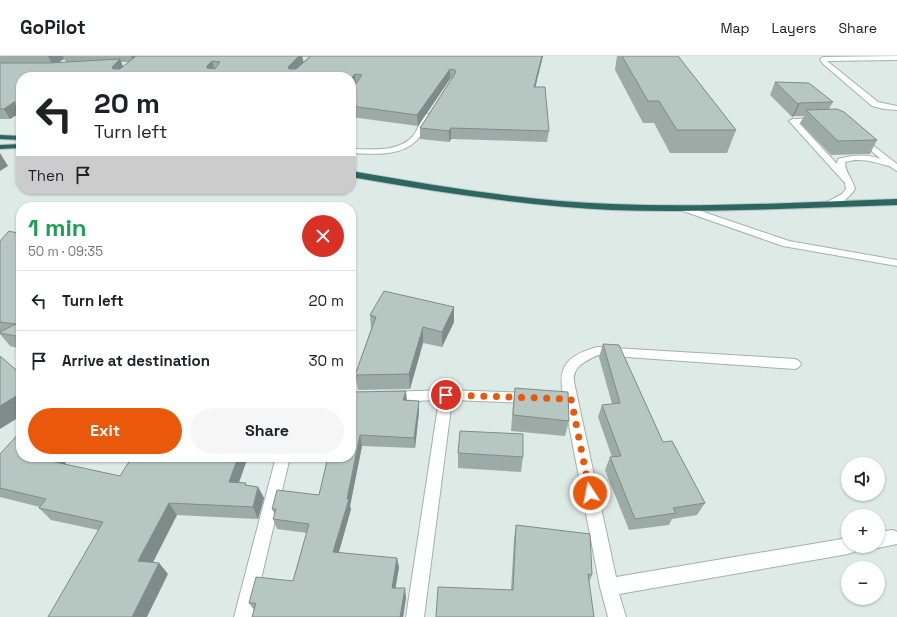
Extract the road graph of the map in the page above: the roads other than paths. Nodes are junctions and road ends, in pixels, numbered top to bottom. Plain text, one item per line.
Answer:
1 (896, 59) edge
2 (434, 107) edge
3 (897, 108) edge
4 (824, 119) edge
5 (852, 131) edge
6 (0, 138) edge
7 (16, 138) edge
8 (16, 146) edge
9 (0, 147) edge
10 (356, 151) edge
11 (897, 168) edge
12 (356, 174) edge
13 (849, 182) junction
14 (897, 202) edge
15 (830, 204) junction
16 (686, 209) junction
17 (897, 263) edge
18 (795, 364) dead end
19 (446, 395) junction
20 (375, 397) edge
21 (571, 399) junction
22 (282, 462) edge
23 (841, 547) edge
24 (609, 587) junction
25 (243, 617) edge
26 (415, 617) edge
27 (617, 617) edge

1 - 3 street
2 - 10 street
4 - 13 street
5 - 11 street
6 - 7 highway
8 - 9 highway
11 - 13 street
12 - 16 highway
13 - 15 street
14 - 15 highway
15 - 16 highway
16 - 17 street
18 - 21 street
19 - 20 street
19 - 21 street
19 - 26 street
21 - 24 street
22 - 25 street
23 - 24 street
24 - 27 street

